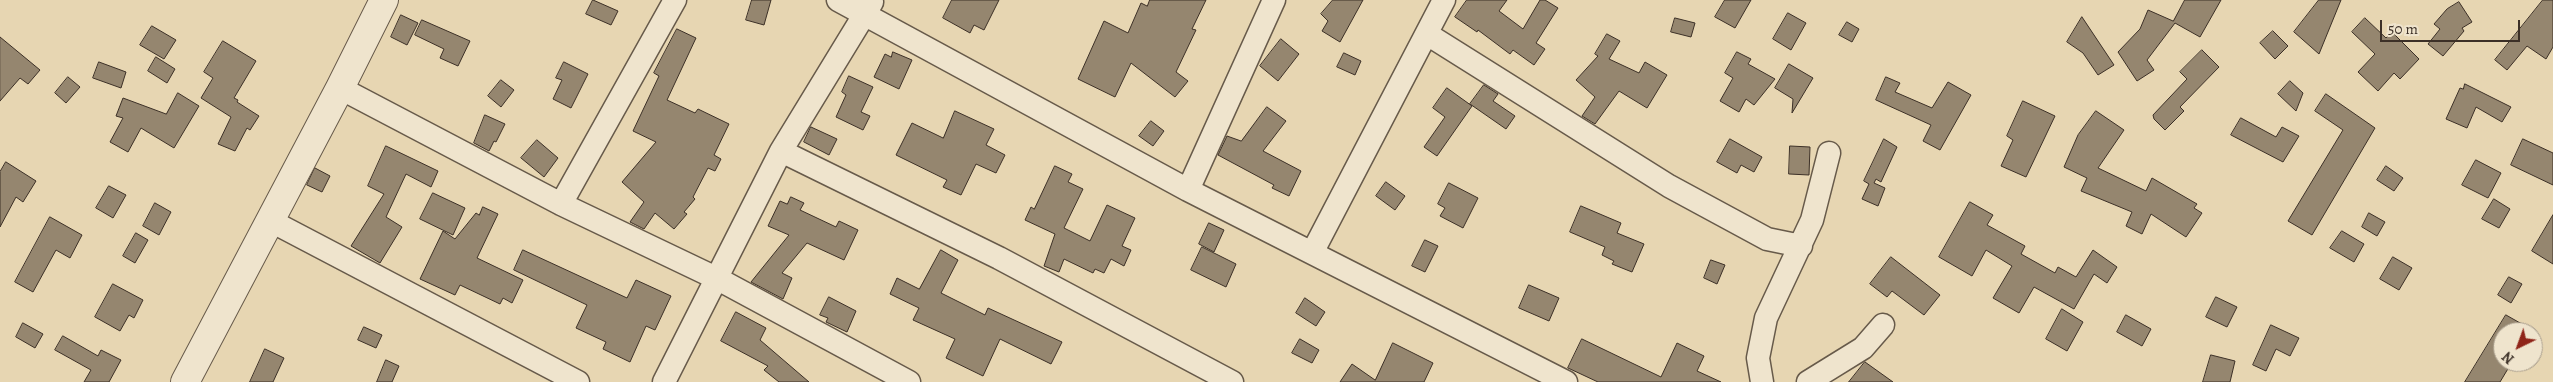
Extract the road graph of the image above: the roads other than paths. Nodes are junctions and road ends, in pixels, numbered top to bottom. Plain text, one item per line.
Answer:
1 (384, 0) edge
2 (675, 0) edge
3 (838, 0) edge
4 (1274, 0) edge
5 (1444, 0) edge
6 (870, 7) edge
7 (1426, 34) junction
8 (340, 88) junction
9 (781, 152) junction
10 (1829, 153) dead end
11 (1188, 190) junction
12 (561, 204) junction
13 (269, 220) junction
14 (1801, 246) junction
15 (1312, 253) junction
16 (718, 279) junction
17 (1883, 325) dead end
18 (185, 382) edge
19 (578, 382) edge
20 (664, 382) edge
21 (909, 382) edge
22 (1232, 382) edge
23 (1566, 382) edge
24 (1762, 382) edge
25 (1808, 382) edge

1 - 8 street
2 - 12 street
3 - 6 street
4 - 11 street
5 - 7 street
6 - 9 street
6 - 11 street
7 - 14 street
7 - 15 street
8 - 12 street
8 - 13 street
9 - 16 street
9 - 22 street
10 - 14 street
11 - 15 street
12 - 16 street
13 - 18 street
13 - 19 street
14 - 24 street
15 - 23 street
16 - 20 street
16 - 21 street
17 - 25 street

